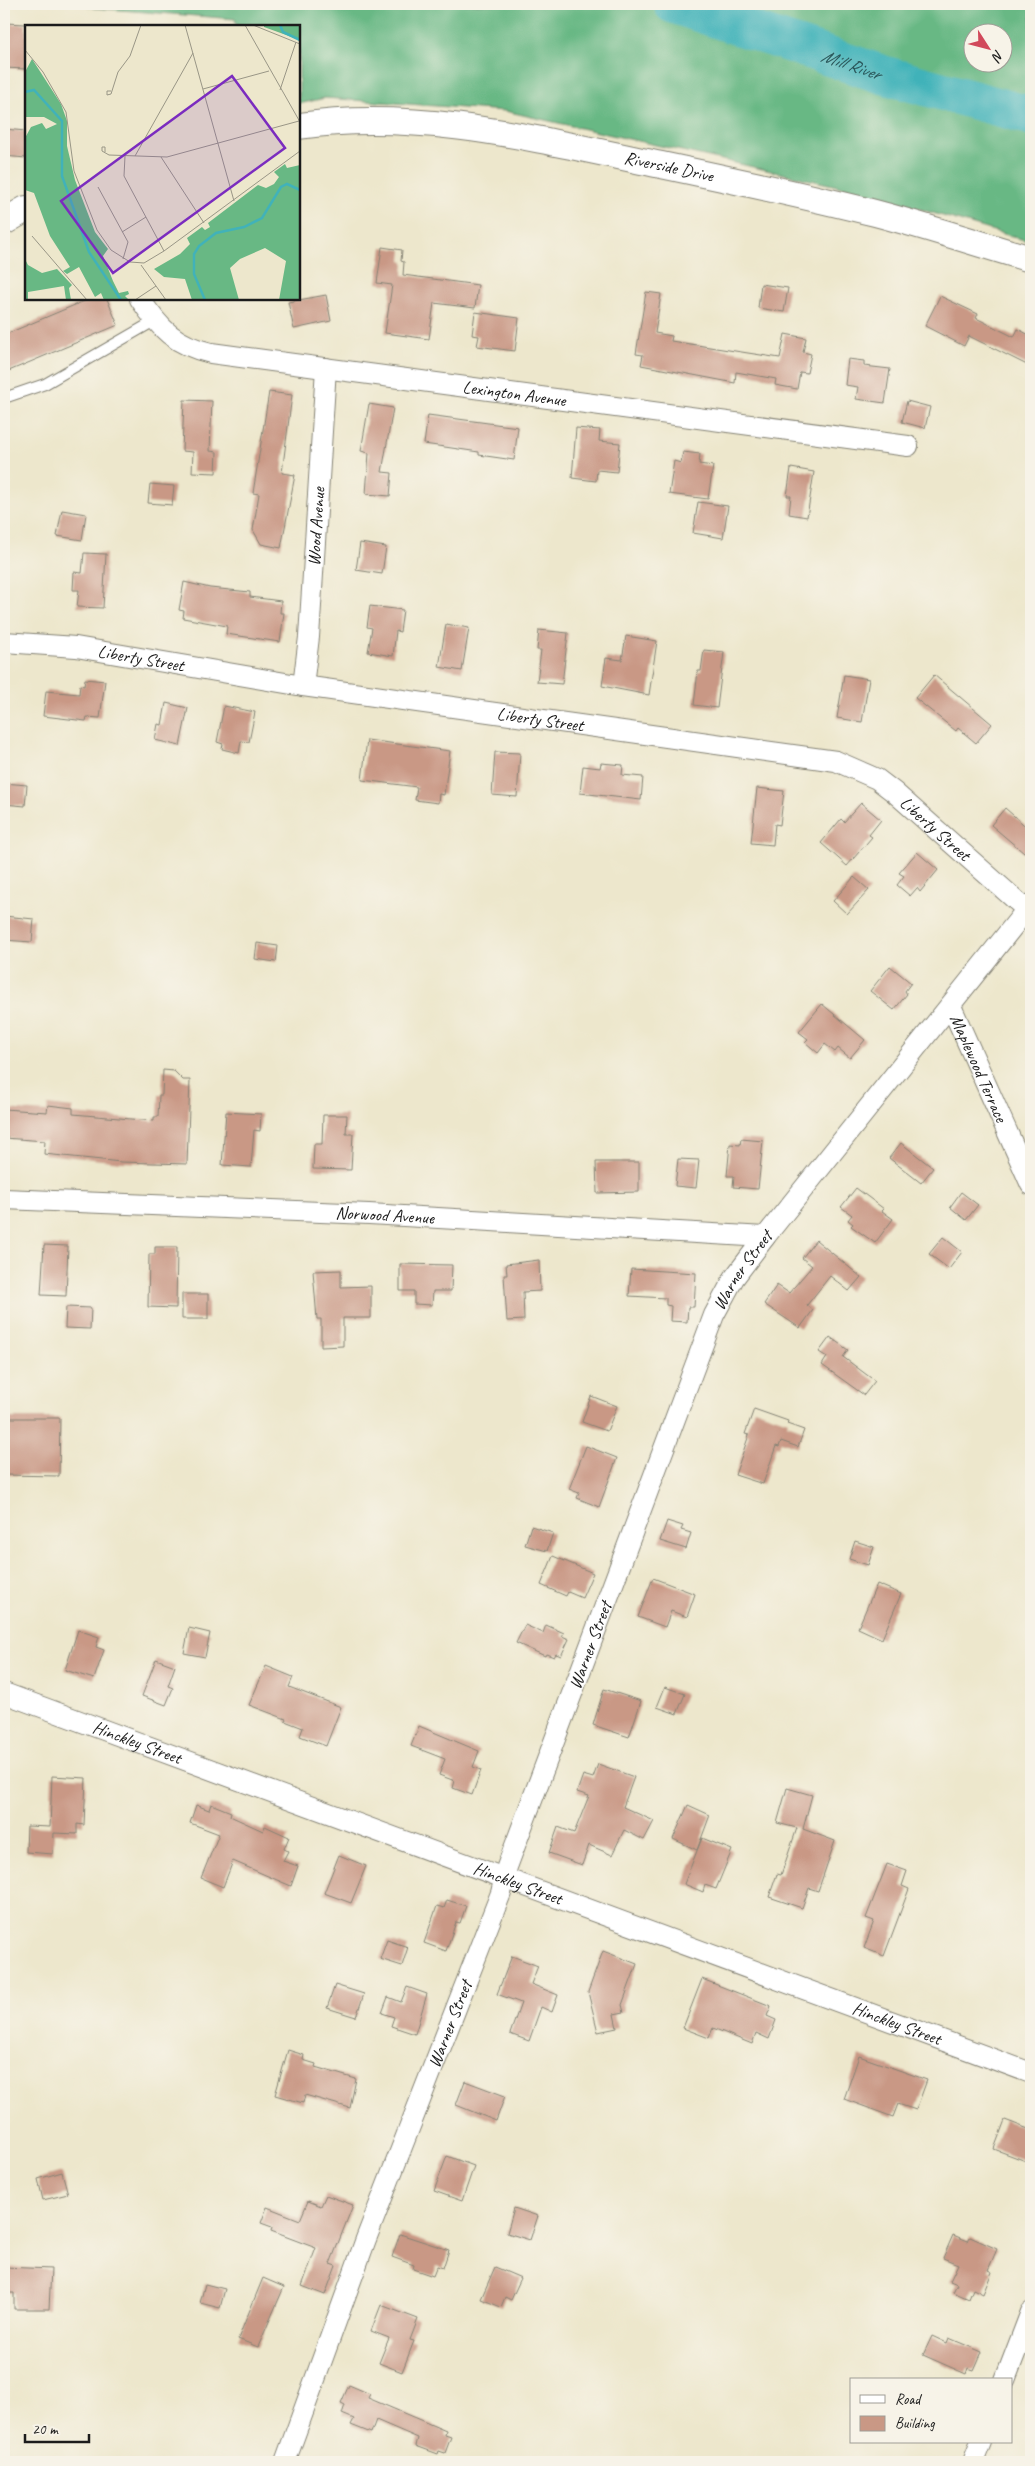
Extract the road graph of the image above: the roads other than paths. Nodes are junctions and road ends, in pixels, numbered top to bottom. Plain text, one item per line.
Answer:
1 (300, 126) edge
2 (25, 210) edge
3 (4, 222) edge
4 (1031, 259) edge
5 (141, 300) edge
6 (156, 320) junction
7 (326, 368) junction
8 (4, 398) edge
9 (908, 446) dead end
10 (4, 642) edge
11 (303, 686) junction
12 (1029, 907) edge
13 (951, 1006) junction
14 (1031, 1184) edge
15 (4, 1199) edge
16 (765, 1237) junction
17 (4, 1693) edge
18 (504, 1878) junction
19 (1031, 2073) edge
20 (1031, 2312) edge
21 (1006, 2378) edge
22 (980, 2444) edge
23 (285, 2462) edge
24 (973, 2462) edge

1 - 4 street, Riverside Drive
2 - 3 street
5 - 6 street, Lexington Avenue
6 - 7 street, Lexington Avenue
6 - 8 lane
7 - 9 street, Lexington Avenue
7 - 11 street, Wood Avenue
10 - 11 street, Liberty Street
11 - 12 street, Liberty Street
12 - 13 street, Warner Street
13 - 14 street, Maplewood Terrace
13 - 16 street, Warner Street
15 - 16 street, Norwood Avenue
16 - 18 street, Warner Street
17 - 18 street, Hinckley Street
18 - 19 street, Hinckley Street
18 - 23 street, Warner Street
20 - 21 street
22 - 24 street

